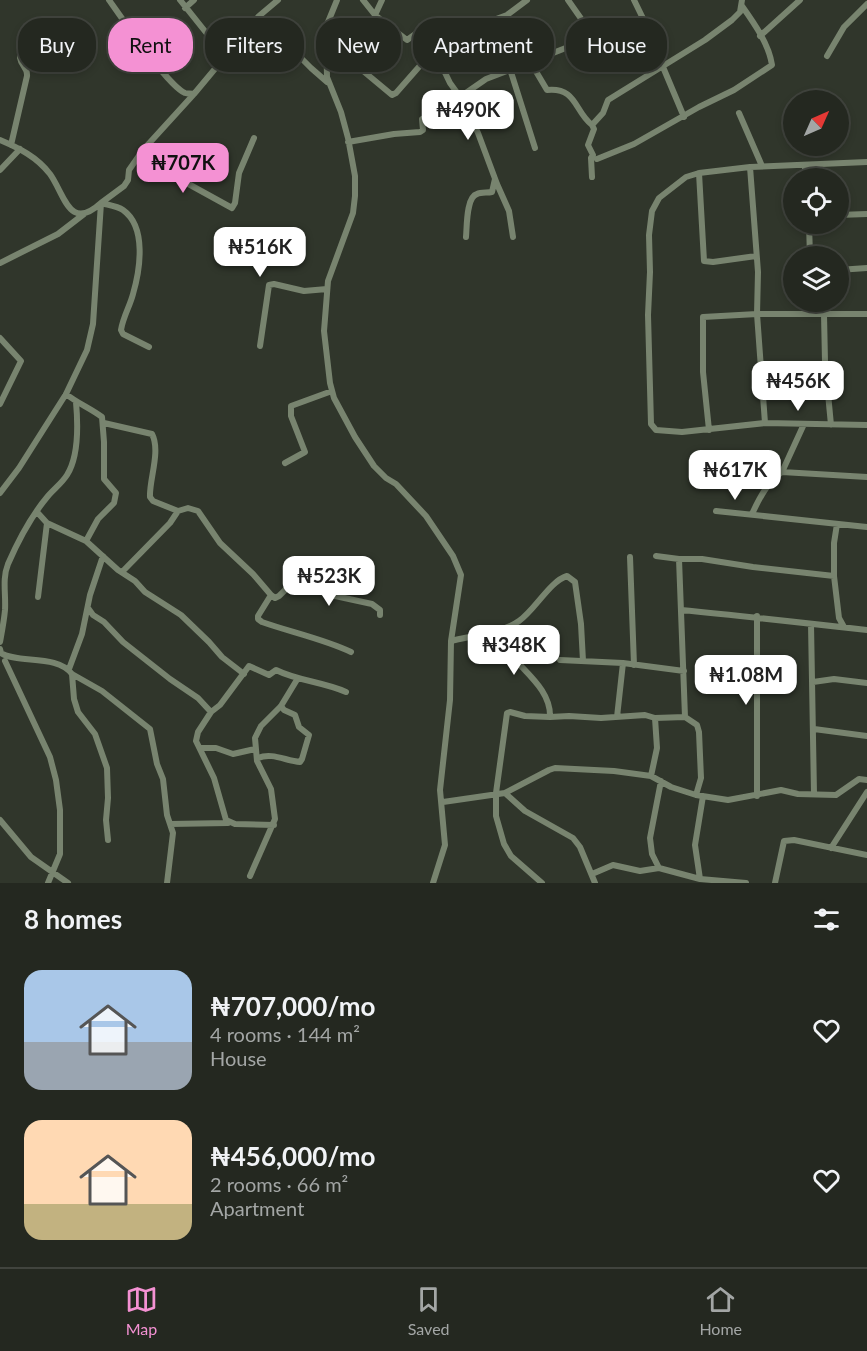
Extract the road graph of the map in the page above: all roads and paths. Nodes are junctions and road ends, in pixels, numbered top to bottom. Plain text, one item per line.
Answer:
1 (110, 0) edge
2 (180, 0) edge
3 (194, 0) edge
4 (276, 0) edge
5 (337, 0) edge
6 (363, 0) edge
7 (382, 0) edge
8 (527, 0) edge
9 (568, 0) edge
10 (634, 0) edge
11 (800, 0) edge
12 (517, 3) edge
13 (742, 3) edge
14 (867, 4) edge
15 (185, 8) junction
16 (375, 15) junction
17 (259, 16) joint
18 (329, 18) edge
19 (499, 18) edge
20 (581, 18) edge
21 (643, 18) edge
22 (205, 32) edge
23 (413, 36) edge
24 (760, 36) junction
25 (827, 56) dead end
26 (667, 64) edge
27 (27, 72) edge
28 (212, 72) edge
29 (327, 72) edge
30 (365, 72) edge
31 (414, 72) edge
32 (445, 72) edge
33 (503, 72) edge
34 (511, 72) edge
35 (536, 72) edge
36 (655, 72) edge
37 (665, 72) edge
38 (327, 82) junction
39 (194, 94) junction
40 (460, 98) junction
41 (739, 113) dead end
42 (684, 117) junction
43 (592, 126) junction
44 (254, 138) dead end
45 (0, 140) edge
46 (348, 142) junction
47 (11, 145) junction
48 (535, 148) dead end
49 (20, 149) junction
50 (143, 150) junction
51 (597, 159) dead end
52 (867, 162) edge
53 (805, 165) joint
54 (762, 166) junction
55 (750, 167) junction
56 (0, 170) edge
57 (699, 173) junction
58 (592, 177) dead end
59 (495, 179) junction
60 (101, 203) junction
61 (84, 214) junction
62 (867, 214) edge
63 (849, 215) edge
64 (466, 237) dead end
65 (513, 237) dead end
66 (756, 256) junction
67 (0, 263) edge
68 (867, 268) edge
69 (849, 269) edge
70 (327, 289) junction
71 (757, 314) junction
72 (812, 314) joint
73 (824, 314) junction
74 (867, 314) edge
75 (0, 338) edge
76 (260, 346) dead end
77 (149, 347) dead end
78 (332, 391) junction
79 (66, 394) junction
80 (76, 402) junction
81 (0, 404) edge
82 (104, 423) junction
83 (765, 423) junction
84 (804, 424) junction
85 (831, 425) junction
86 (867, 425) edge
87 (709, 430) junction
88 (285, 463) dead end
89 (782, 472) junction
90 (867, 477) edge
91 (0, 493) edge
92 (178, 511) junction
93 (716, 511) dead end
94 (37, 512) junction
95 (752, 514) junction
96 (47, 523) junction
97 (837, 524) junction
98 (867, 527) edge
99 (86, 541) junction
100 (103, 556) junction
101 (656, 556) dead end
102 (630, 557) dead end
103 (679, 559) junction
104 (4, 567) edge
105 (122, 572) junction
106 (834, 576) junction
107 (295, 582) junction
108 (361, 583) dead end
109 (271, 595) junction
110 (38, 597) dead end
111 (88, 608) junction
112 (681, 610) junction
113 (93, 615) junction
114 (380, 615) dead end
115 (758, 616) junction
116 (839, 618) junction
117 (85, 620) junction
118 (811, 624) junction
119 (835, 626) junction
120 (844, 627) junction
121 (867, 630) edge
122 (496, 631) junction
123 (451, 640) junction
124 (0, 642) edge
125 (0, 649) edge
126 (351, 652) dead end
127 (4, 660) edge
128 (560, 660) dead end
129 (583, 661) junction
130 (623, 663) junction
131 (634, 665) junction
132 (684, 671) junction
133 (70, 672) junction
134 (244, 674) junction
135 (298, 678) junction
136 (813, 682) junction
137 (867, 683) edge
138 (346, 692) dead end
139 (280, 706) junction
140 (211, 712) junction
141 (550, 717) junction
142 (617, 717) junction
143 (685, 717) junction
144 (655, 718) junction
145 (814, 729) junction
146 (867, 736) edge
147 (200, 748) junction
148 (255, 749) junction
149 (258, 758) junction
150 (651, 776) junction
151 (867, 780) edge
152 (661, 781) junction
153 (867, 792) edge
154 (496, 793) junction
155 (505, 793) junction
156 (814, 794) junction
157 (699, 796) junction
158 (757, 796) junction
159 (443, 802) junction
160 (859, 804) junction
161 (867, 805) edge
162 (0, 820) edge
163 (228, 823) junction
164 (170, 824) junction
165 (274, 825) junction
166 (108, 840) dead end
167 (831, 848) junction
168 (867, 855) edge
169 (659, 868) junction
170 (52, 873) junction
171 (592, 874) junction
172 (250, 876) dead end
173 (700, 879) junction
174 (716, 882) edge
175 (48, 883) edge
176 (68, 883) edge
177 (167, 883) edge
178 (433, 883) edge
179 (542, 883) edge
180 (595, 883) edge
181 (746, 883) edge
182 (775, 883) edge

1 - 39 street
2 - 15 street
3 - 15 street
4 - 17 street
5 - 18 street
6 - 16 street
7 - 16 street
8 - 12 street
9 - 20 street
10 - 21 street
11 - 24 street
12 - 19 street
13 - 24 street
13 - 26 street
14 - 25 street
15 - 22 street
16 - 23 street
17 - 38 street
24 - 42 street
27 - 47 street
28 - 39 street
29 - 38 street
30 - 31 street
32 - 40 street
33 - 40 street
34 - 48 street
35 - 43 street
36 - 43 street
37 - 42 street
38 - 46 street
39 - 50 street
40 - 46 street
40 - 59 street
41 - 54 street
42 - 51 street
43 - 58 street
44 - 50 street
45 - 47 street
46 - 70 street
47 - 49 street
49 - 56 street
49 - 61 street
50 - 60 street
52 - 53 street
53 - 54 street
54 - 55 street
55 - 57 street
55 - 66 street
57 - 66 street
57 - 87 street
59 - 64 street
59 - 65 street
60 - 61 street
60 - 77 street
60 - 79 street
61 - 67 street
62 - 63 street
66 - 71 street
68 - 69 street
70 - 76 street
70 - 78 street
71 - 72 street
71 - 83 street
71 - 87 street
72 - 73 street
73 - 74 street
73 - 85 street
75 - 81 street
78 - 88 street
78 - 123 street
79 - 80 street
79 - 91 street
80 - 82 street
80 - 94 street
82 - 92 street
82 - 99 street
83 - 84 street
83 - 87 street
84 - 85 street
84 - 89 street
85 - 86 street
89 - 90 street
89 - 95 street
92 - 105 street
92 - 109 street
93 - 95 street
94 - 96 street
94 - 104 street
95 - 97 street
96 - 99 street
96 - 110 street
97 - 98 street
97 - 106 street
99 - 100 street
100 - 105 street
100 - 111 street
101 - 103 street
102 - 131 street
103 - 106 street
103 - 112 street
104 - 124 street
105 - 134 street
106 - 116 street
107 - 108 street
107 - 109 street
107 - 114 street
109 - 126 street
111 - 113 street
111 - 117 street
112 - 115 street
112 - 132 street
113 - 117 street
113 - 140 street
115 - 118 street
115 - 158 street
116 - 119 street
116 - 120 street
117 - 133 street
118 - 119 street
118 - 136 street
119 - 120 street
120 - 121 street
122 - 123 street
122 - 129 street
122 - 141 street
123 - 159 street
125 - 127 street
127 - 133 street
127 - 170 street
128 - 129 street
129 - 130 street
130 - 131 street
130 - 142 street
131 - 132 street
132 - 143 street
133 - 164 street
133 - 166 street
134 - 135 street
134 - 140 street
135 - 138 street
135 - 139 street
136 - 137 street
136 - 145 street
139 - 148 street
139 - 149 street
140 - 147 street
141 - 142 street
141 - 154 street
142 - 144 street
143 - 144 street
143 - 157 street
144 - 150 street
145 - 146 street
145 - 156 street
147 - 148 street
147 - 163 street
148 - 149 street
149 - 165 street
150 - 152 street
150 - 155 street
151 - 156 street
152 - 157 street
152 - 169 street
153 - 160 street
154 - 155 street
154 - 159 street
154 - 179 street
155 - 171 street
156 - 158 street
157 - 158 street
157 - 173 street
159 - 178 street
160 - 161 street
160 - 167 street
162 - 170 street
163 - 164 street
163 - 165 street
164 - 177 street
165 - 172 street
167 - 168 street
167 - 182 street
169 - 171 street
169 - 173 street
170 - 175 street
170 - 176 street
171 - 180 street
173 - 174 street
174 - 181 street

